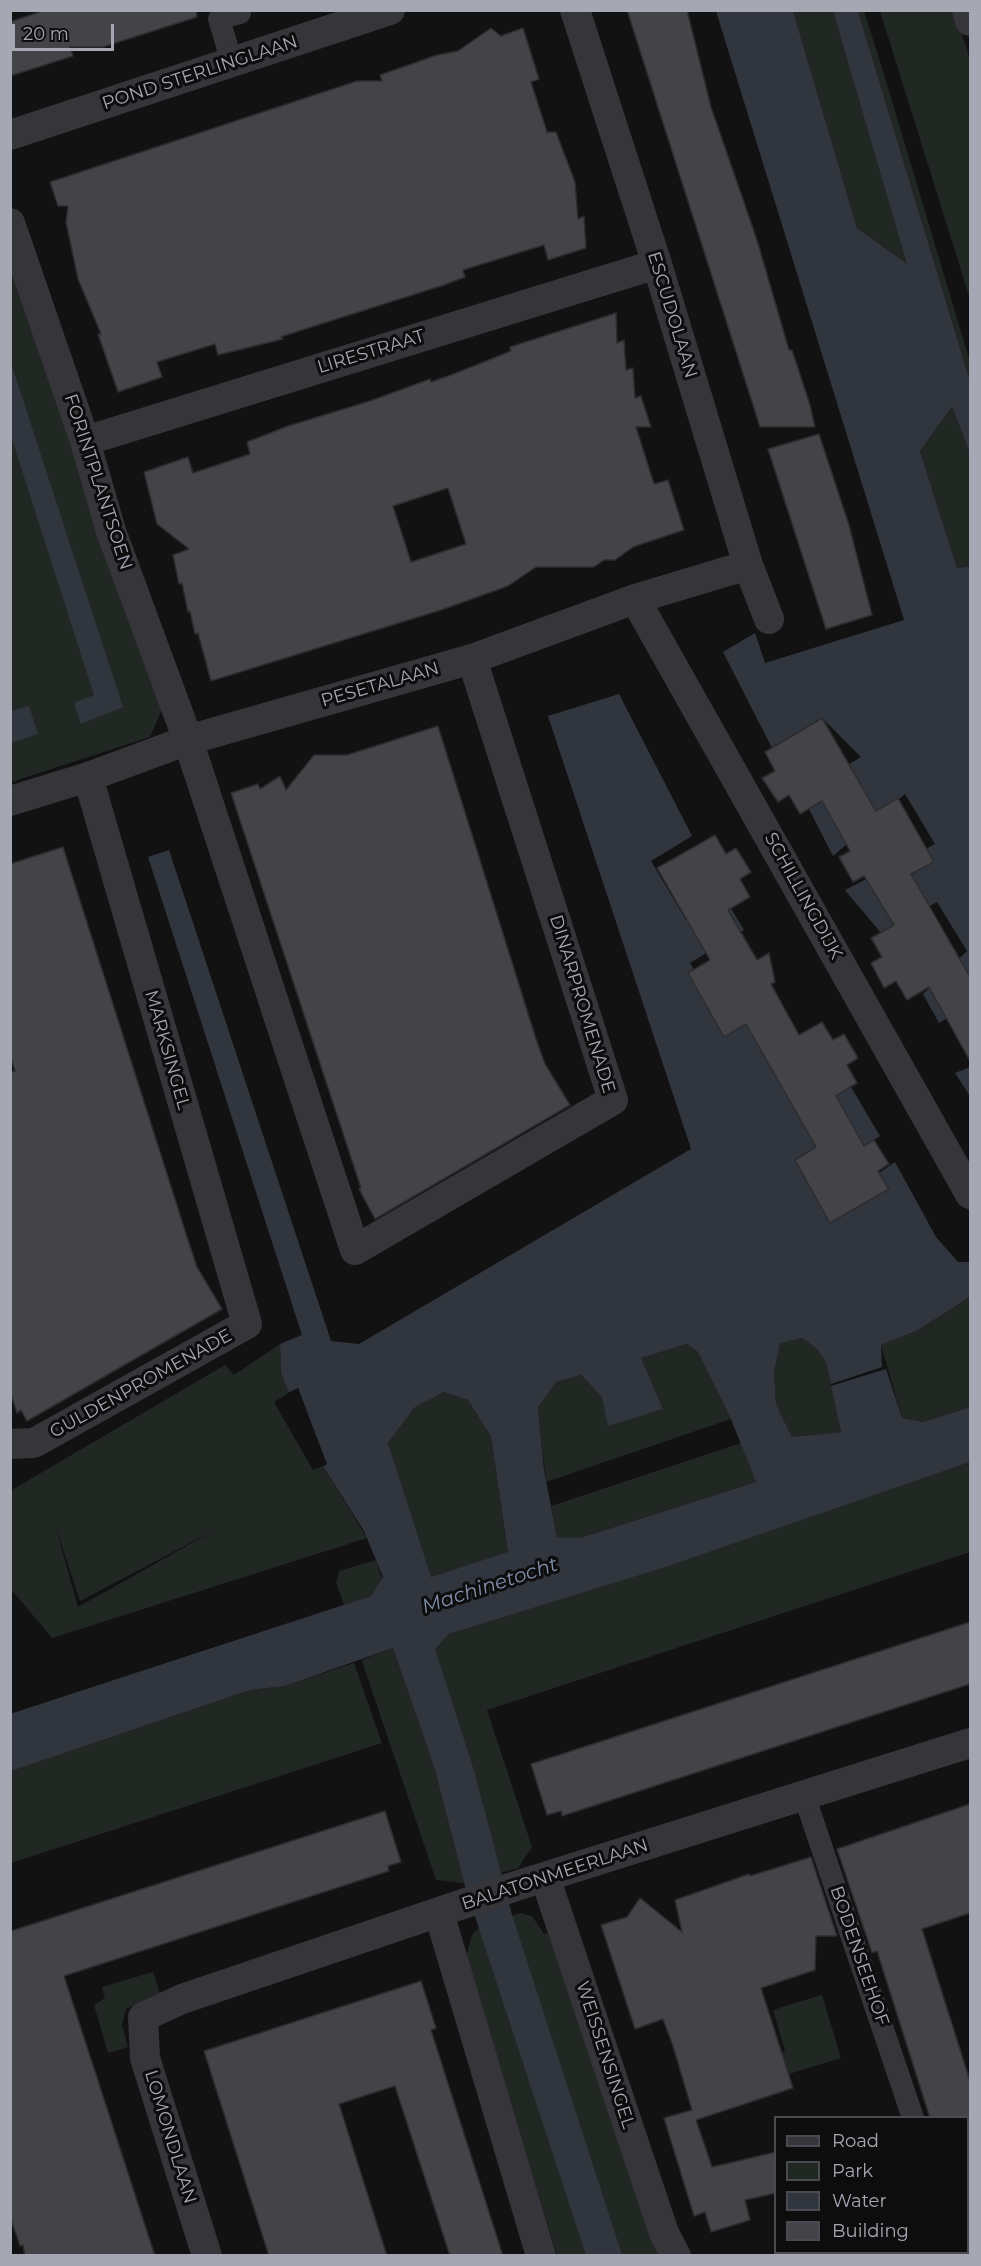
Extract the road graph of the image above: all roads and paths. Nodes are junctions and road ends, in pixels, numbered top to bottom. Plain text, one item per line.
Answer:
1 (239, 10) edge
2 (390, 10) edge
3 (575, 10) edge
4 (967, 10) edge
5 (970, 21) edge
6 (232, 63) junction
7 (10, 135) edge
8 (10, 223) edge
9 (657, 264) junction
10 (85, 441) junction
11 (748, 565) junction
12 (634, 599) junction
13 (769, 619) dead end
14 (472, 659) junction
15 (188, 740) junction
16 (88, 777) junction
17 (10, 801) edge
18 (970, 1194) edge
19 (247, 1324) joint
20 (22, 1443) edge
21 (970, 1743) edge
22 (804, 1795) junction
23 (545, 1877) junction
24 (450, 1909) junction
25 (143, 2017) joint
26 (912, 2116) edge
27 (670, 2244) edge
28 (207, 2256) edge
29 (541, 2256) edge

1 - 6 street
2 - 6 street, POND STERLINGLAAN
3 - 9 street, ESCUDOLAAN
4 - 5 street
6 - 7 street, POND STERLINGLAAN
8 - 10 street, FORINTPLANTSOEN
9 - 10 street, LIRESTRAAT
9 - 11 street, ESCUDOLAAN
10 - 15 street, FORINTPLANTSOEN
11 - 12 street, PESETALAAN
11 - 13 street, ESCUDOLAAN
12 - 14 street, PESETALAAN
12 - 18 street, SCHILLINGDIJK
14 - 15 street, PESETALAAN
14 - 15 street, DINARPROMENADE
15 - 16 street, PESETALAAN
16 - 17 street, PESETALAAN
16 - 19 street, MARKSINGEL
19 - 20 street, GULDENPROMENADE
21 - 22 street, BALATONMEERLAAN
22 - 23 street, BALATONMEERLAAN
22 - 26 street, BODENSEEHOF
23 - 24 street, BALATONMEERLAAN
23 - 27 street, WEISSENSINGEL
24 - 25 street, BALATONMEERLAAN
24 - 29 street
25 - 28 street, LOMONDLAAN

